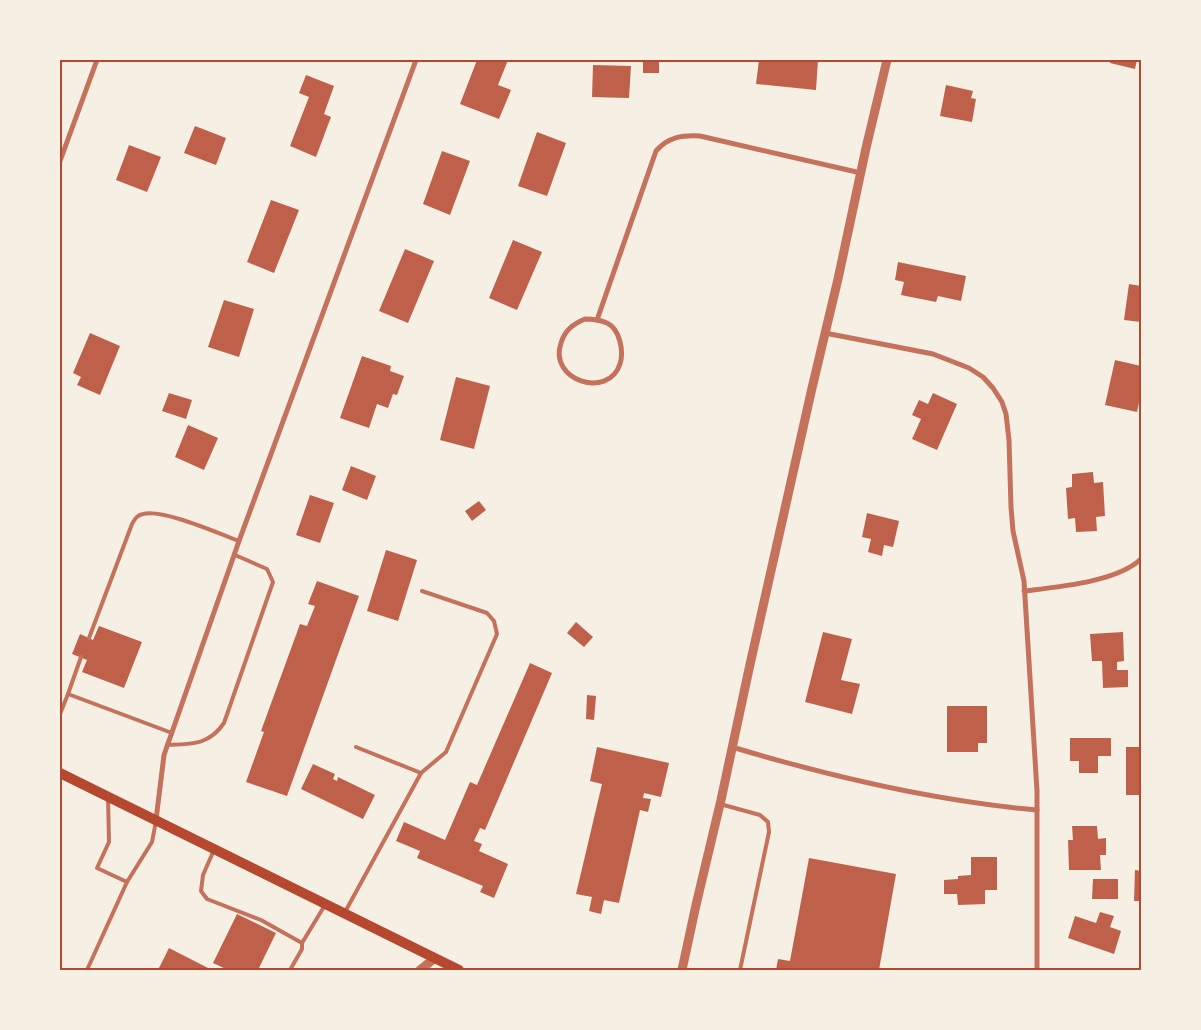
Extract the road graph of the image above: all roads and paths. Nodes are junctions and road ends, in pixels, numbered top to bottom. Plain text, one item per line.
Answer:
1 (97, 60) edge
2 (416, 60) edge
3 (887, 60) edge
4 (60, 161) edge
5 (861, 173) junction
6 (597, 320) junction
7 (825, 333) junction
8 (240, 541) junction
9 (235, 555) junction
10 (1141, 559) edge
11 (422, 591) dead end
12 (1024, 591) junction
13 (89, 638) dead end
14 (81, 657) dead end
15 (68, 694) junction
16 (60, 714) edge
17 (172, 733) junction
18 (167, 745) junction
19 (356, 747) dead end
20 (732, 747) junction
21 (421, 773) junction
22 (60, 774) edge
23 (108, 797) junction
24 (720, 804) junction
25 (1037, 810) junction
26 (156, 821) junction
27 (214, 850) junction
28 (127, 882) junction
29 (325, 905) junction
30 (344, 914) junction
31 (302, 943) junction
32 (435, 958) junction
33 (87, 970) edge
34 (290, 970) edge
35 (420, 970) edge
36 (459, 970) edge
37 (682, 970) edge
38 (740, 970) edge
39 (1037, 970) edge

1 - 4 street
2 - 8 street
3 - 5 street
5 - 6 street
5 - 7 street
6 - 6 street
7 - 12 street
7 - 20 street
8 - 9 street
8 - 13 lane
9 - 17 street
9 - 18 lane
10 - 12 street
11 - 21 lane
12 - 25 street
14 - 15 lane
15 - 16 lane
15 - 17 lane
17 - 18 street
18 - 26 street
19 - 21 lane
20 - 24 street
20 - 25 street
21 - 30 lane
22 - 23 main road
23 - 26 main road
23 - 28 lane
24 - 37 street
24 - 38 lane
25 - 39 street
26 - 27 main road
26 - 28 lane
27 - 29 main road
27 - 31 lane
28 - 33 lane
29 - 30 main road
29 - 31 lane
30 - 32 main road
31 - 34 lane
32 - 35 street
32 - 36 main road

